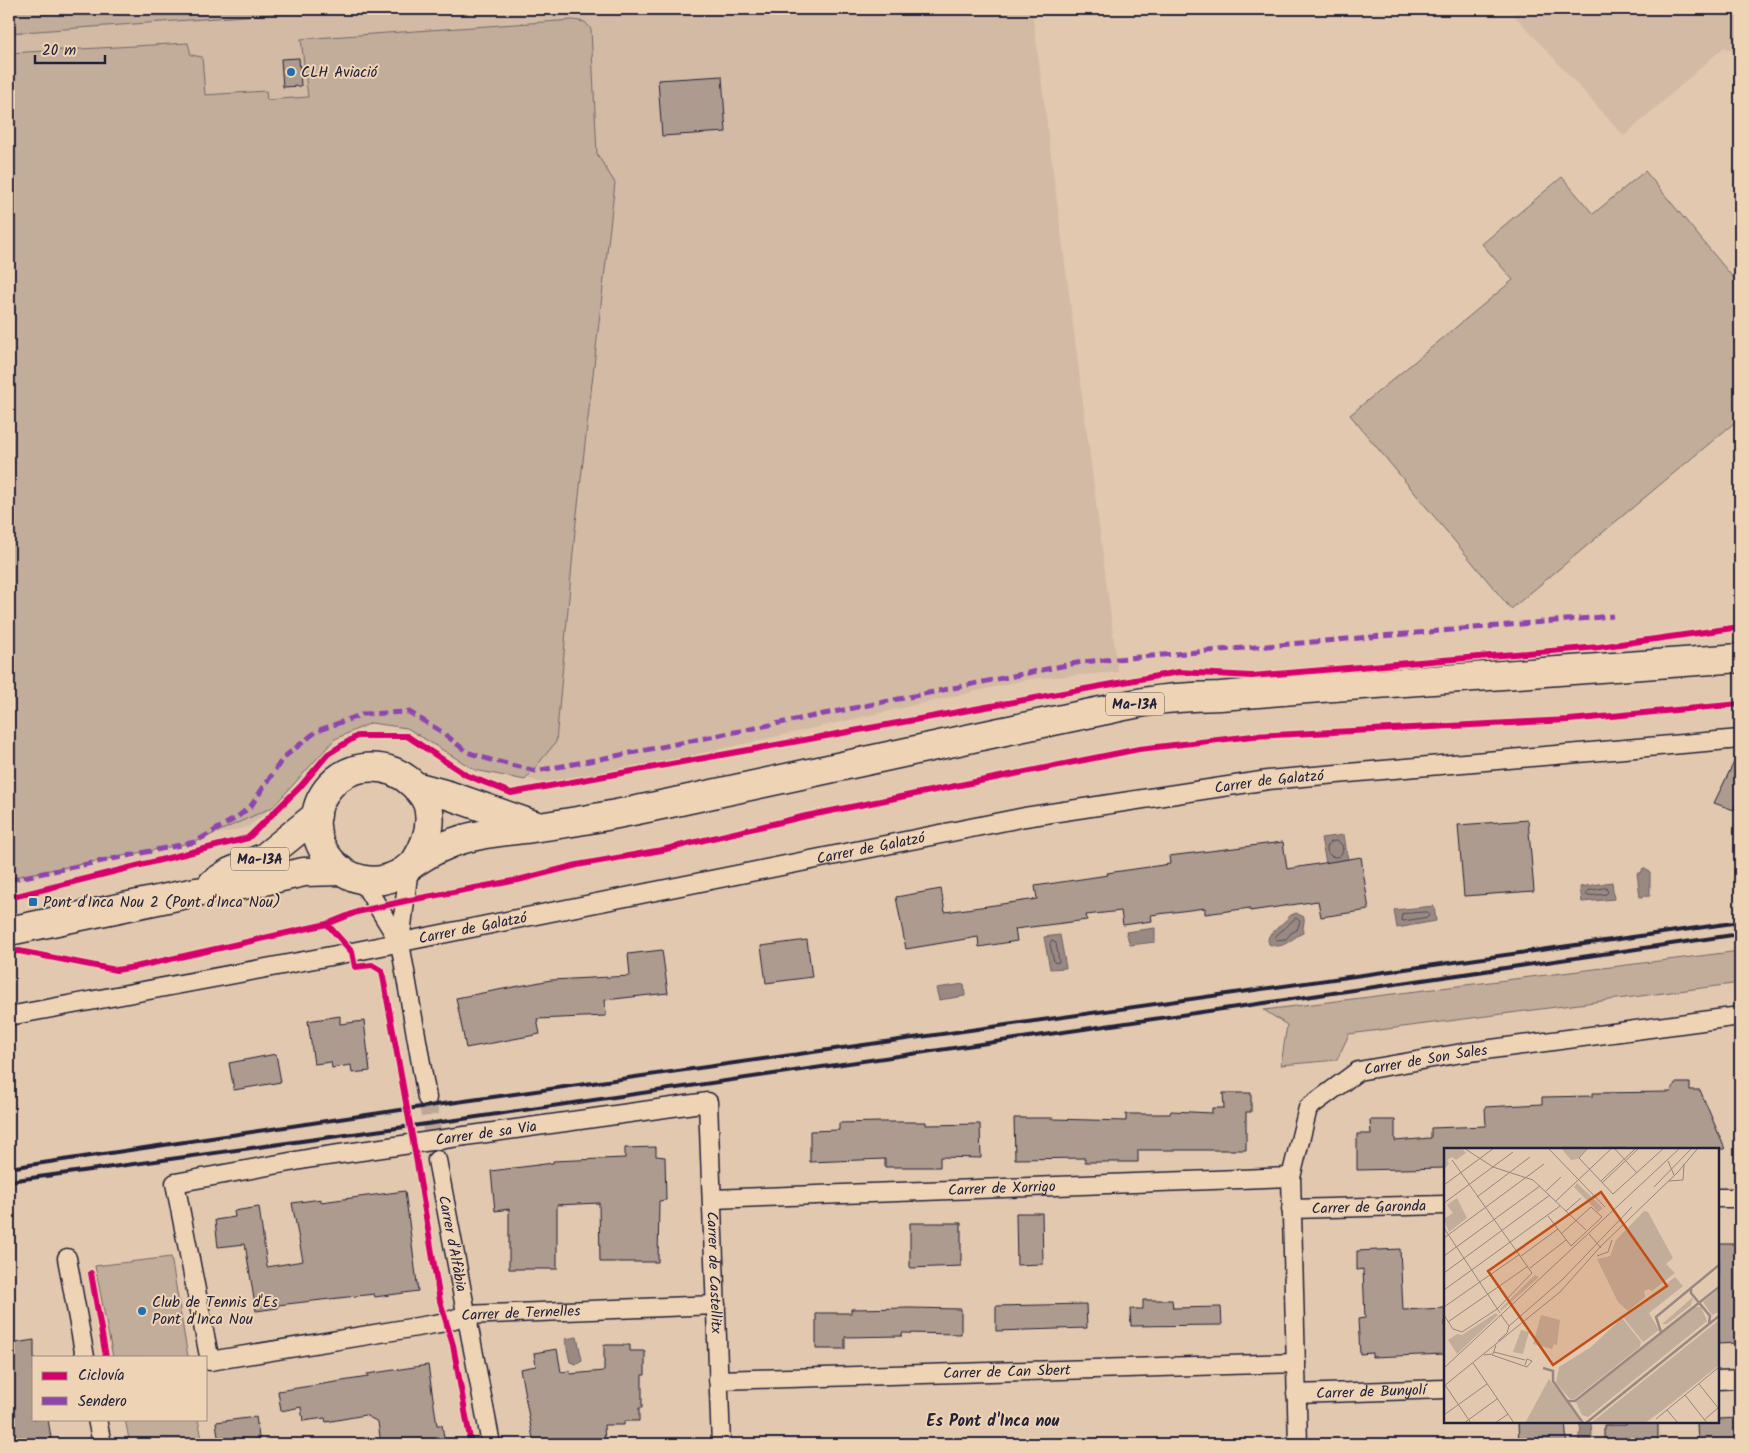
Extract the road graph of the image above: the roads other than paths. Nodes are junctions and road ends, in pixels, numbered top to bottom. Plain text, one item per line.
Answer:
1 (1740, 658) edge
2 (1740, 739) edge
3 (415, 786) junction
4 (316, 814) junction
5 (541, 827) junction
6 (412, 865) junction
7 (351, 875) junction
8 (196, 892) junction
9 (9, 931) edge
10 (400, 942) junction
11 (9, 1016) edge
12 (1740, 1016) edge
13 (427, 1098) tunnel mouth
14 (708, 1102) joint
15 (437, 1160) tunnel mouth
16 (1290, 1178) junction
17 (1719, 1198) edge
18 (1740, 1198) edge
19 (713, 1199) junction
20 (1444, 1205) edge
21 (1291, 1209) junction
22 (67, 1258) dead end
23 (716, 1305) junction
24 (465, 1314) junction
25 (85, 1356) edge
26 (210, 1361) joint
27 (1296, 1363) junction
28 (1740, 1379) edge
29 (718, 1380) junction
30 (1719, 1380) edge
31 (1444, 1389) edge
32 (1296, 1394) junction
33 (97, 1420) edge
34 (102, 1444) edge
35 (491, 1444) edge
36 (721, 1444) edge
37 (1298, 1444) edge

1 - 5 main road, Ma-13A
2 - 10 street, Carrer de Galatzó
3 - 4 main road
3 - 5 main road, Ma-13A
3 - 6 main road
4 - 7 main road
4 - 8 main road, Ma-13A
5 - 6 main road, Ma-13A
6 - 7 main road
6 - 10 street
7 - 8 main road, Ma-13A
7 - 10 street
8 - 9 main road, Ma-13A
10 - 11 street, Carrer de Galatzó
10 - 13 street
12 - 16 street, Carrer de Son Sales
14 - 19 street, Carrer de Castellitx
14 - 26 street, Carrer de sa Via, bridge
15 - 24 street, Carrer d'Alfàbia
16 - 19 street, Carrer de Xorrigo
16 - 21 street, Carrer de Son Sales
17 - 18 street
19 - 23 street, Carrer de Castellitx
20 - 21 street, Carrer de Garonda
21 - 27 street, Carrer de Son Sales
22 - 25 street
23 - 24 street, Carrer de Ternelles
23 - 29 street, Carrer de Castellitx
24 - 26 street, Carrer de Ternelles
24 - 35 street, Carrer d'Alfàbia
27 - 29 street, Carrer de Can Sbert
27 - 32 street, Carrer de Son Sales
28 - 30 street
29 - 36 street, Carrer de Castellitx
31 - 32 street, Carrer de Bunyolí
32 - 37 street, Carrer de Son Sales
33 - 34 street

